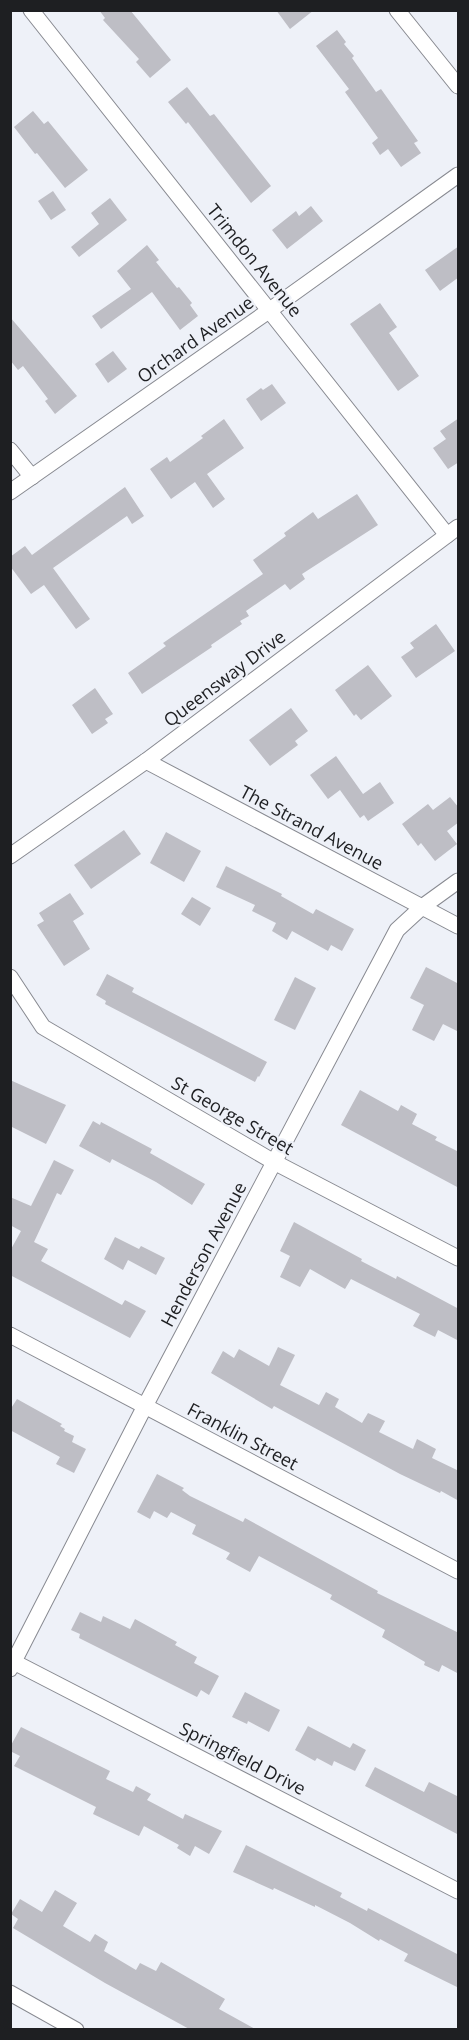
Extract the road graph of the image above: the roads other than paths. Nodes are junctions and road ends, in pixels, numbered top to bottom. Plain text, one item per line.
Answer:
1 (31, 10) edge
2 (397, 10) edge
3 (459, 86) edge
4 (459, 175) edge
5 (270, 310) junction
6 (10, 450) edge
7 (32, 477) junction
8 (10, 492) edge
9 (453, 531) edge
10 (146, 761) junction
11 (10, 856) edge
12 (459, 881) edge
13 (422, 907) junction
14 (459, 926) edge
15 (10, 977) edge
16 (274, 1162) junction
17 (459, 1258) edge
18 (10, 1335) edge
19 (145, 1406) junction
20 (459, 1571) edge
21 (12, 1663) edge
22 (459, 1892) edge
23 (10, 1993) edge
24 (76, 2030) edge

1 - 5 street, Trimdon Avenue
2 - 3 street
4 - 5 street, Orchard Avenue
5 - 7 street, Orchard Avenue
5 - 9 street, Trimdon Avenue
6 - 7 street
7 - 8 street, Orchard Avenue
9 - 10 street, Queensway Drive
10 - 11 street, Queensway Drive
10 - 13 street, The Strand Avenue
12 - 13 street, Henderson Avenue
13 - 14 street, The Strand Avenue
13 - 16 street, Henderson Avenue
15 - 16 street, St George Street
16 - 17 street, St George Street
16 - 19 street, Henderson Avenue
18 - 19 street, Franklin Street
19 - 20 street, Franklin Street
19 - 21 street, Henderson Avenue
21 - 22 street, Springfield Drive
23 - 24 street

